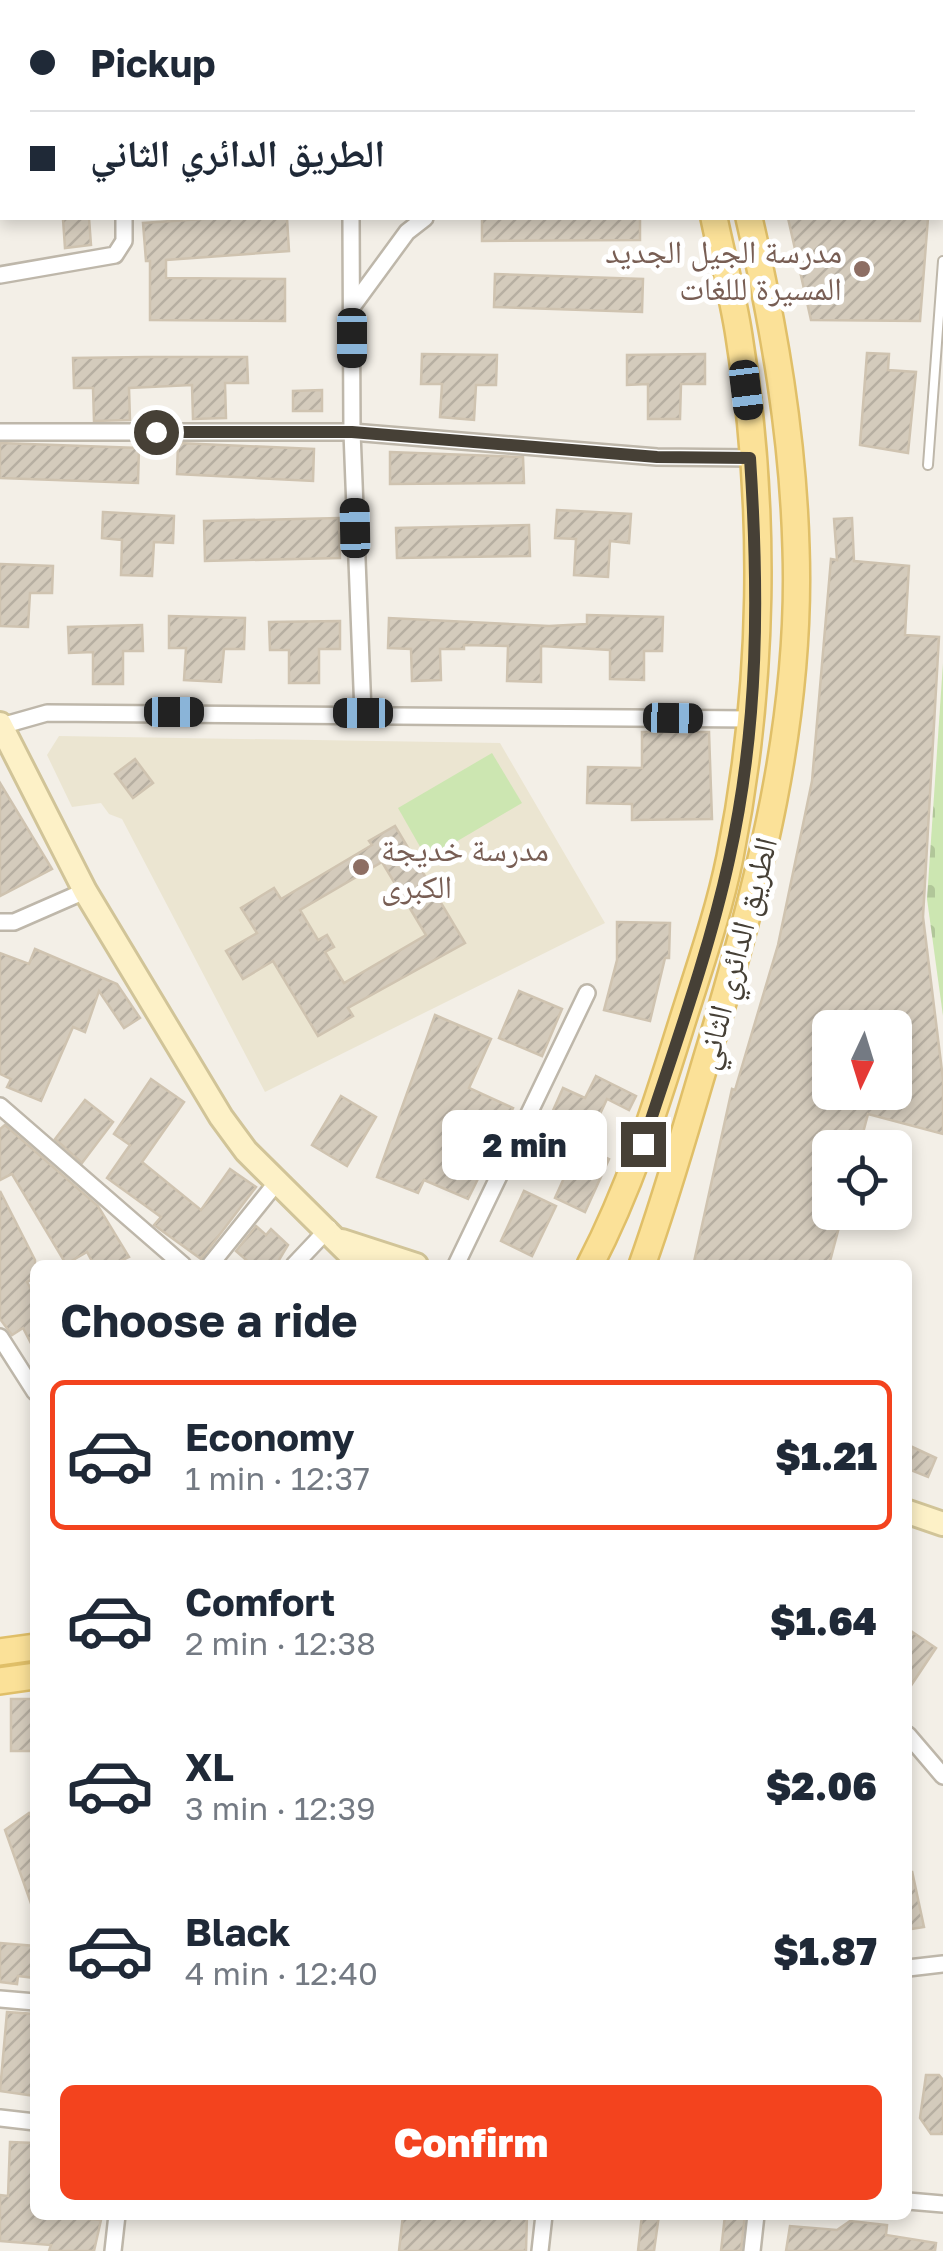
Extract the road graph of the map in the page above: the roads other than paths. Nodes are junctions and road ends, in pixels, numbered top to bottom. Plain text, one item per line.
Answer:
1 (589, 0) edge
2 (604, 0) edge
3 (124, 220) edge
4 (351, 220) edge
5 (422, 220) edge
6 (714, 220) edge
7 (749, 220) edge
8 (943, 260) edge
9 (0, 275) edge
10 (352, 307) junction
11 (0, 432) edge
12 (352, 432) junction
13 (750, 458) junction
14 (928, 465) dead end
15 (363, 713) junction
16 (751, 718) junction
17 (0, 725) edge
18 (6, 751) edge
19 (86, 891) junction
20 (0, 922) edge
21 (587, 994) dead end
22 (0, 1106) edge
23 (277, 1182) junction
24 (336, 1235) junction
25 (177, 1260) edge
26 (214, 1260) edge
27 (301, 1260) edge
28 (358, 1260) edge
29 (404, 1260) edge
30 (458, 1260) edge
31 (592, 1260) edge
32 (644, 1260) edge
33 (0, 1337) edge
34 (30, 1384) edge
35 (912, 1513) edge
36 (943, 1524) edge
37 (30, 1647) edge
38 (0, 1652) edge
39 (30, 1677) edge
40 (0, 1681) edge
41 (912, 1740) edge
42 (943, 1776) edge
43 (943, 1964) edge
44 (912, 1968) edge
45 (0, 1998) edge
46 (30, 2001) edge
47 (0, 2118) edge
48 (30, 2121) edge
49 (912, 2200) edge
50 (943, 2204) edge
51 (116, 2220) edge
52 (543, 2220) edge
53 (755, 2220) edge
54 (113, 2251) edge
55 (540, 2251) edge
56 (752, 2251) edge

1 - 2 main road
3 - 9 street
4 - 10 street
5 - 10 street
6 - 13 main road, الطريق الدائري الثاني
7 - 32 main road, الطريق الدائري الثاني
8 - 14 lane
10 - 12 street
11 - 12 street
12 - 13 street
12 - 15 street
13 - 16 main road, الطريق الدائري الثاني
15 - 16 street
15 - 17 street
16 - 31 main road, الطريق الدائري الثاني
17 - 18 street
18 - 19 street
19 - 20 street
19 - 23 street
21 - 30 street
22 - 25 street
23 - 24 street
23 - 26 street
24 - 27 street
24 - 28 street
24 - 29 street
33 - 34 street
35 - 36 street
37 - 38 main road
39 - 40 main road
41 - 42 street
43 - 44 street
45 - 46 street
47 - 48 street
49 - 50 street
51 - 54 street
52 - 55 street
53 - 56 street

